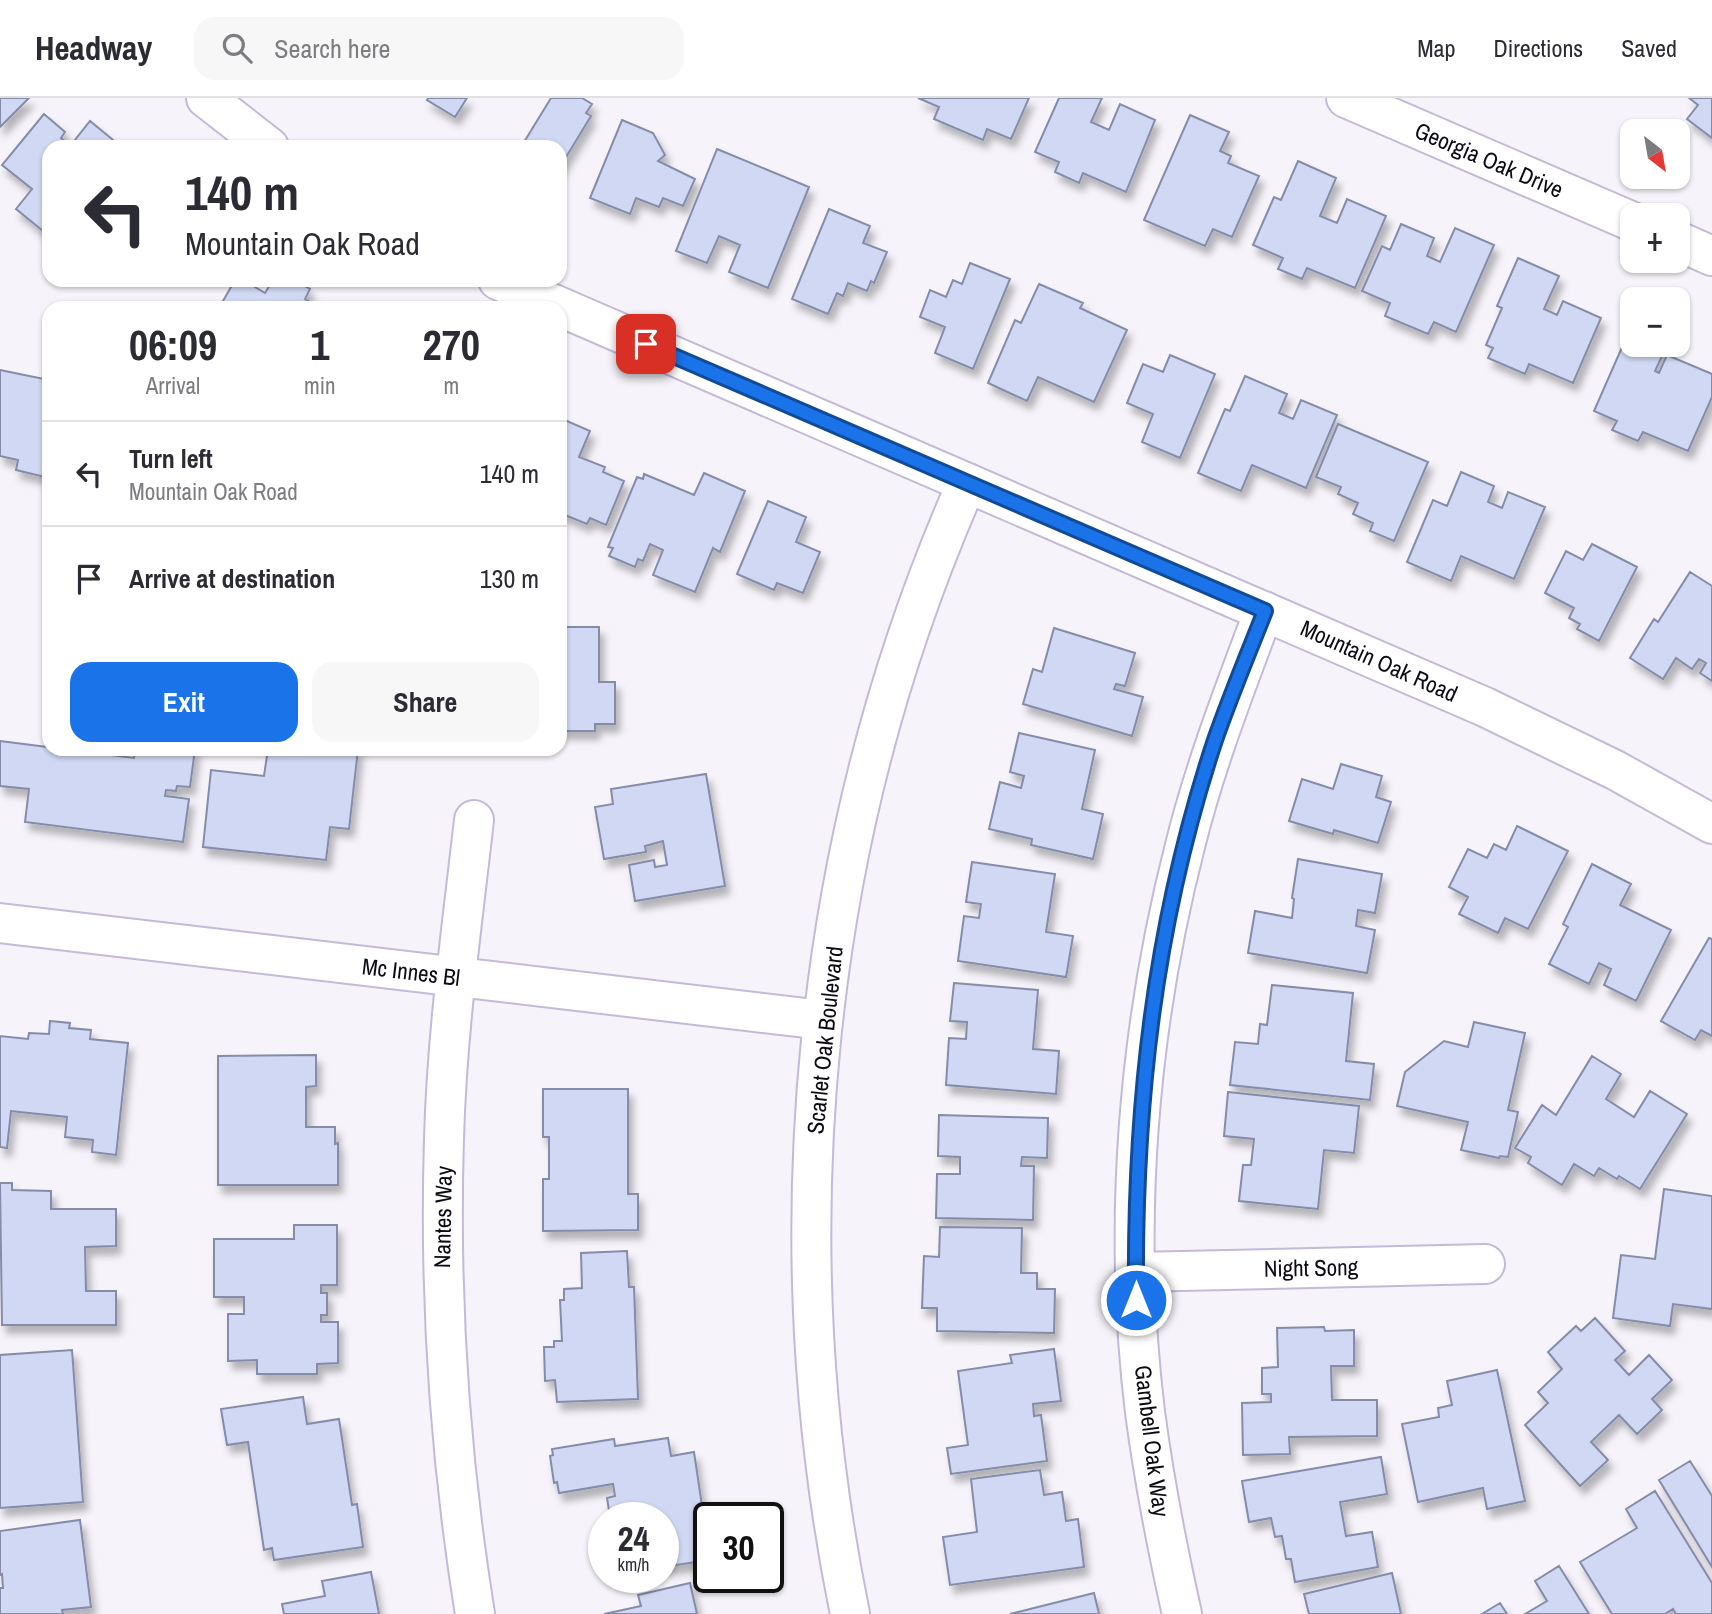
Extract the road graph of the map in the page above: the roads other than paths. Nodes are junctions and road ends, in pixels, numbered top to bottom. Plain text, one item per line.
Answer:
1 (206, 98) edge
2 (1346, 98) edge
3 (260, 140) edge
4 (1620, 216) edge
5 (1690, 247) edge
6 (1712, 256) edge
7 (514, 287) edge
8 (547, 301) edge
9 (567, 310) edge
10 (967, 483) junction
11 (1265, 611) junction
12 (474, 820) dead end
13 (1712, 824) edge
14 (0, 923) edge
15 (457, 978) junction
16 (823, 1020) junction
17 (1485, 1264) dead end
18 (1136, 1272) junction
19 (475, 1614) edge
20 (850, 1614) edge
21 (1182, 1614) edge

1 - 3 street
2 - 4 street, Georgia Oak Drive
5 - 6 street
7 - 8 street, Mountain Oak Road
9 - 10 street, Mountain Oak Road
10 - 11 street, Mountain Oak Road
10 - 16 street, Scarlet Oak Boulevard
11 - 13 street, Mountain Oak Road
11 - 18 street, Gambell Oak Way
12 - 15 street, Nantes Way
14 - 15 street, Mc Innes Bl
15 - 16 street, Mc Innes Bl
15 - 19 street, Nantes Way
16 - 20 street, Scarlet Oak Boulevard
17 - 18 street, Night Song
18 - 21 street, Gambell Oak Way

